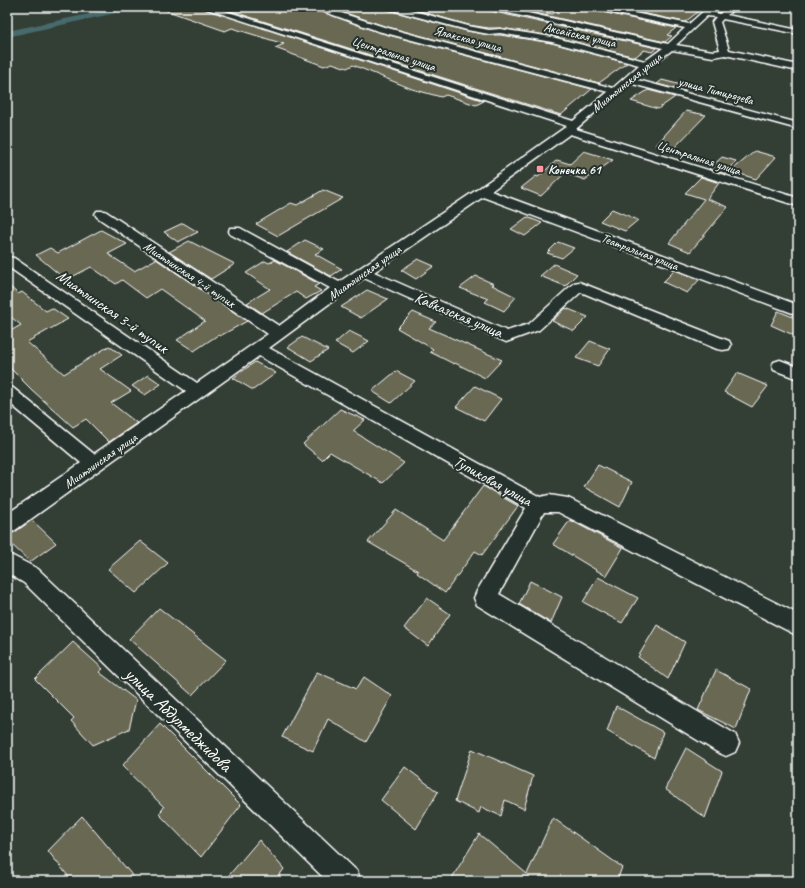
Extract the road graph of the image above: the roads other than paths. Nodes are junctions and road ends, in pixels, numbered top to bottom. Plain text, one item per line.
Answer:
1 (205, 7) edge
2 (315, 7) edge
3 (391, 7) edge
4 (491, 7) edge
5 (523, 7) edge
6 (593, 7) edge
7 (732, 7) edge
8 (712, 11) edge
9 (512, 13) junction
10 (692, 27) junction
11 (798, 32) edge
12 (670, 47) junction
13 (725, 52) junction
14 (646, 64) junction
15 (798, 68) edge
16 (628, 80) junction
17 (615, 91) junction
18 (798, 126) edge
19 (571, 128) junction
20 (482, 192) junction
21 (798, 202) edge
22 (102, 214) dead end
23 (235, 231) dead end
24 (9, 261) dead end
25 (363, 272) junction
26 (340, 288) junction
27 (798, 310) edge
28 (278, 334) junction
29 (723, 345) dead end
30 (258, 349) junction
31 (780, 366) dead end
32 (798, 373) edge
33 (197, 391) junction
34 (7, 392) edge
35 (94, 464) junction
36 (538, 505) junction
37 (7, 525) edge
38 (7, 562) edge
39 (798, 625) edge
40 (726, 743) dead end
41 (346, 881) edge

1 - 19 street, Центральная улица
2 - 17 street, Ялакская улица
3 - 14 street, Аксайская улица
4 - 9 street
5 - 9 street
6 - 10 street
7 - 8 street, Миатлинская улица
8 - 10 street, Миатлинская улица
8 - 11 street
8 - 13 street
9 - 12 street
10 - 12 street, Миатлинская улица
12 - 13 street
12 - 14 street, Миатлинская улица
13 - 15 street
14 - 16 street, Миатлинская улица
16 - 17 street, Миатлинская улица
16 - 18 street, улица Тимирязева
17 - 19 street, Миатлинская улица
19 - 20 street, Миатлинская улица
19 - 21 street, Центральная улица
20 - 25 street, Миатлинская улица
20 - 27 street, Театральная улица
22 - 28 street, Миатлинская 4-й тупик
23 - 26 street
24 - 33 street, Миатлинская 3-й тупик
25 - 26 street, Миатлинская улица
25 - 29 street, Кавказская улица
26 - 28 street, Миатлинская улица
28 - 30 street, Миатлинская улица
30 - 33 street, Миатлинская улица
30 - 36 street, Тупиковая улица
31 - 32 street
33 - 35 street, Миатлинская улица
34 - 35 street
35 - 37 street, Миатлинская улица
36 - 39 street, Тупиковая улица
36 - 40 street
38 - 41 street, улица Абдулмеджидова

